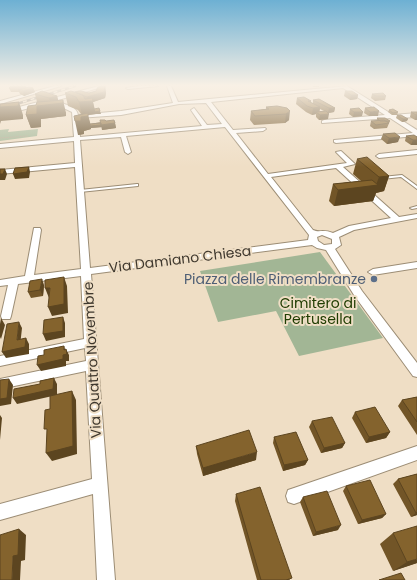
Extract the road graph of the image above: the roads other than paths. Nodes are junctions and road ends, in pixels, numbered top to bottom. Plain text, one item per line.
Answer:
1 (75, 113) edge
2 (111, 113) edge
3 (120, 113) edge
4 (196, 113) edge
5 (217, 113) edge
6 (387, 113) edge
7 (417, 115) edge
8 (392, 116) junction
9 (76, 117) junction
10 (117, 120) dead end
11 (324, 122) dead end
12 (82, 125) edge
13 (226, 125) junction
14 (76, 126) junction
15 (206, 127) junction
16 (263, 129) dead end
17 (231, 132) junction
18 (417, 134) edge
19 (123, 135) junction
20 (76, 140) junction
21 (336, 141) dead end
22 (0, 146) edge
23 (128, 152) dead end
24 (339, 152) dead end
25 (417, 152) edge
26 (379, 156) dead end
27 (78, 165) junction
28 (338, 166) junction
29 (0, 172) edge
30 (266, 176) junction
31 (378, 179) edge
32 (137, 185) dead end
33 (417, 188) edge
34 (80, 192) junction
35 (417, 216) edge
36 (397, 220) junction
37 (37, 230) dead end
38 (334, 236) junction
39 (314, 238) junction
40 (330, 248) junction
41 (417, 264) edge
42 (87, 271) junction
43 (373, 272) dead end
44 (29, 279) junction
45 (14, 281) junction
46 (0, 283) edge
47 (6, 316) dead end
48 (90, 342) junction
49 (0, 361) edge
50 (92, 365) junction
51 (417, 372) edge
52 (0, 384) edge
53 (417, 453) edge
54 (100, 484) junction
55 (294, 496) dead end
56 (0, 512) edge
57 (106, 580) edge

1 - 9 street
2 - 9 street
3 - 10 street
4 - 15 street
5 - 13 street
6 - 8 street
7 - 8 street
8 - 11 street
8 - 18 street
9 - 14 street, Via Quattro Novembre
12 - 14 street
13 - 15 street
13 - 17 street
14 - 20 street, Via Quattro Novembre
15 - 19 street
16 - 17 street
17 - 30 street
18 - 21 street
19 - 20 street
19 - 23 street
20 - 22 street
20 - 27 street, Via Quattro Novembre
24 - 28 street
25 - 26 street
27 - 29 street
27 - 34 street, Via Quattro Novembre
28 - 30 street
28 - 36 street
30 - 39 street
31 - 33 lane
32 - 34 lane
34 - 42 street, Via Quattro Novembre
35 - 36 street
36 - 38 street
37 - 44 street
38 - 39 street
38 - 40 street
39 - 40 street
39 - 42 street, Via Damiano Chiesa
40 - 51 street
41 - 43 street
42 - 44 street, Via Damiano Chiesa
42 - 48 street, Via Quattro Novembre
44 - 45 street, Via Damiano Chiesa
45 - 46 street, Via Damiano Chiesa
45 - 47 street
48 - 49 street
48 - 50 street, Via Quattro Novembre
50 - 52 street
50 - 54 street, Via Quattro Novembre
53 - 55 street
54 - 56 street
54 - 57 street, Via Quattro Novembre

